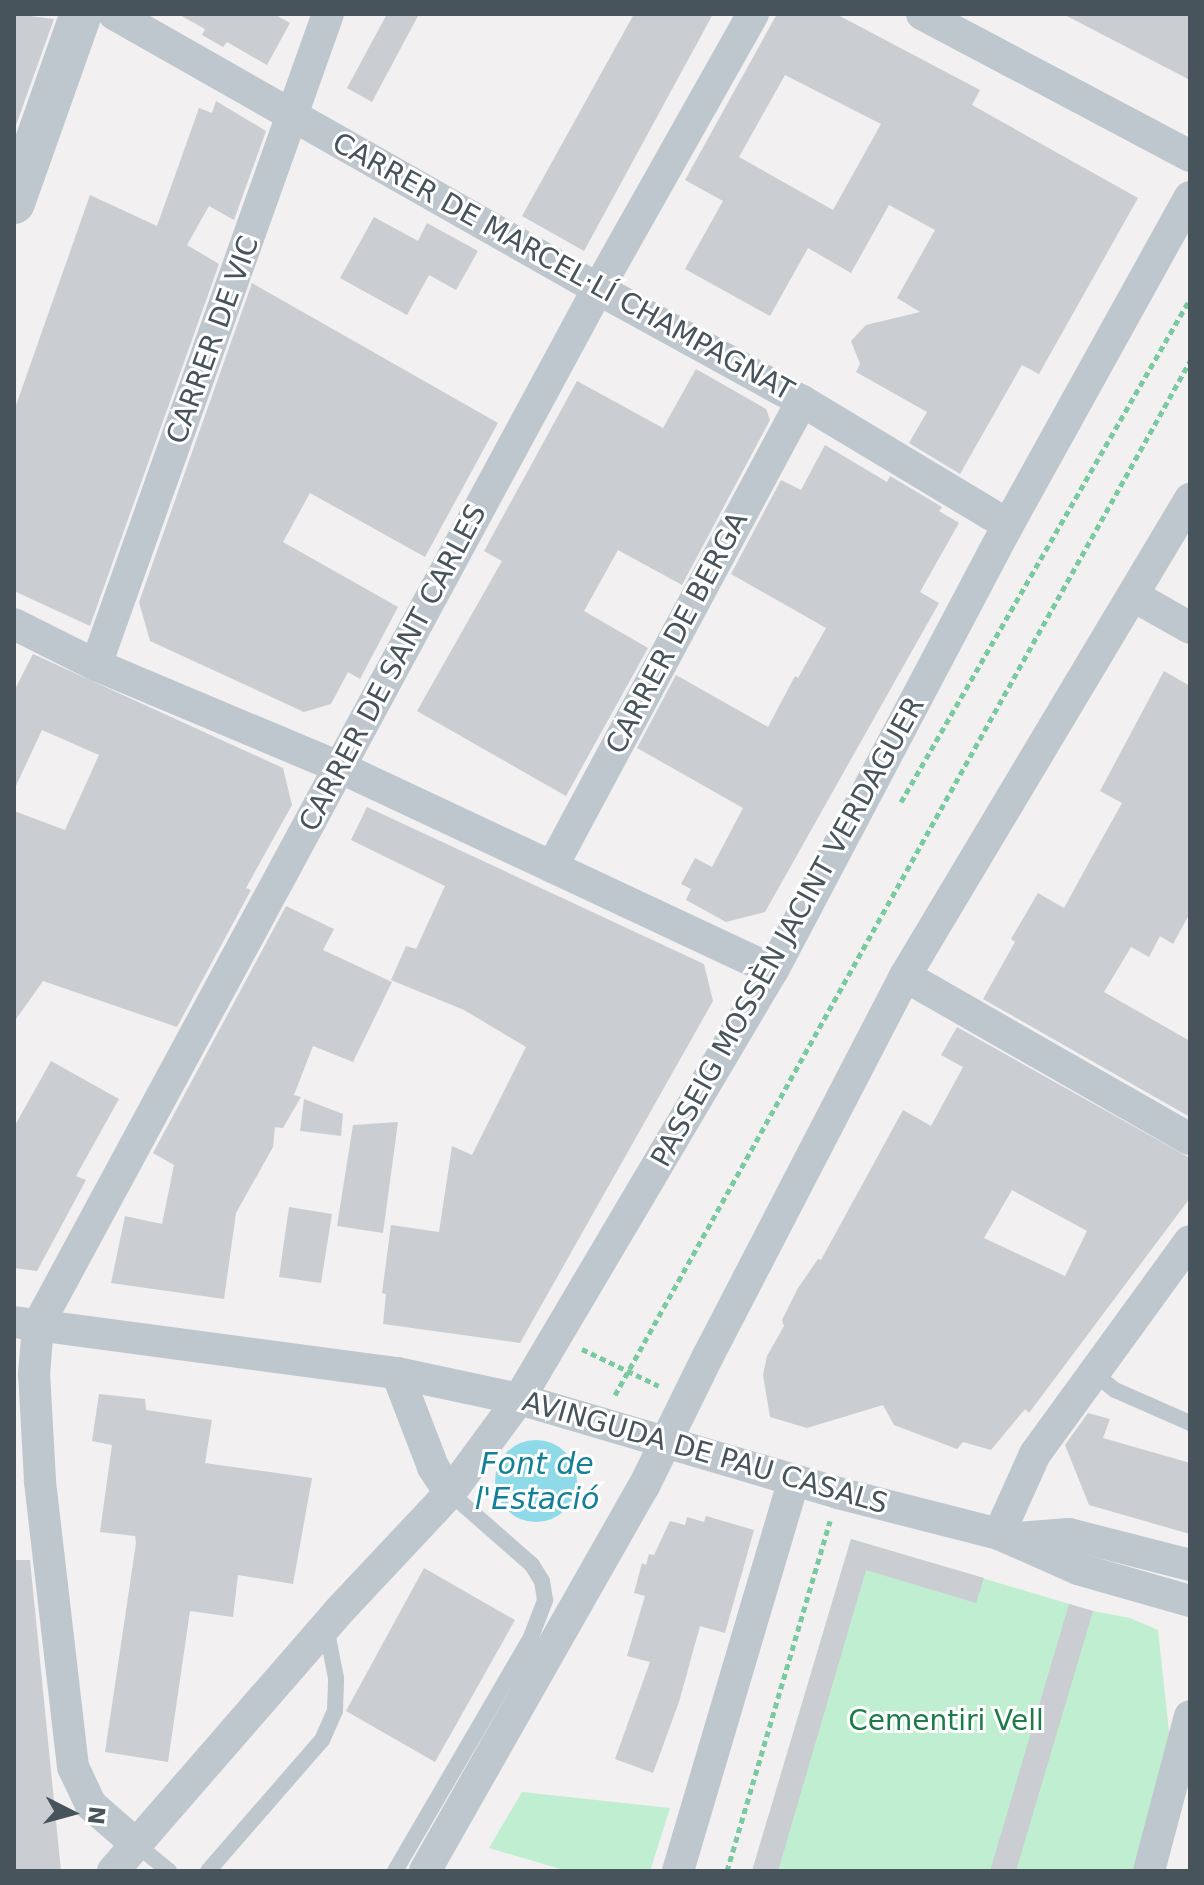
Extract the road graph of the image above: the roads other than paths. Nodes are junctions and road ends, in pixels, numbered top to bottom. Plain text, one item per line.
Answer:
1 (81, 14) edge
2 (114, 14) edge
3 (328, 14) edge
4 (753, 14) edge
5 (922, 14) edge
6 (294, 116) junction
7 (1190, 156) edge
8 (1190, 197) edge
9 (14, 203) edge
10 (598, 289) junction
11 (802, 401) junction
12 (1190, 499) edge
13 (1008, 525) junction
14 (1134, 596) junction
15 (14, 624) edge
16 (1190, 628) edge
17 (96, 665) junction
18 (339, 767) junction
19 (552, 867) junction
20 (773, 970) junction
21 (905, 976) junction
22 (1190, 1139) edge
23 (1190, 1241) edge
24 (26, 1324) edge
25 (397, 1373) junction
26 (1095, 1374) junction
27 (519, 1399) junction
28 (1190, 1423) edge
29 (666, 1440) junction
30 (794, 1480) junction
31 (450, 1493) junction
32 (1006, 1536) junction
33 (1190, 1565) edge
34 (1190, 1601) edge
35 (326, 1626) junction
36 (1190, 1716) edge
37 (136, 1844) junction
38 (113, 1871) edge
39 (169, 1871) edge
40 (208, 1871) edge
41 (395, 1871) edge
42 (425, 1871) edge
43 (678, 1871) edge
44 (1149, 1871) edge

1 - 9 street
2 - 6 street, CARRER DE MARCEL·LÍ CHAMPAGNAT
3 - 6 street, CARRER DE VIC
4 - 10 street, CARRER DE SANT CARLES
5 - 7 street
6 - 10 street, CARRER DE MARCEL·LÍ CHAMPAGNAT
6 - 17 street, CARRER DE VIC
8 - 13 street, PASSEIG MOSSÈN JACINT VERDAGUER
10 - 11 street, CARRER DE MARCEL·LÍ CHAMPAGNAT
10 - 18 street, CARRER DE SANT CARLES
11 - 13 street, CARRER DE MARCEL·LÍ CHAMPAGNAT
11 - 19 street, CARRER DE BERGA
12 - 14 street
13 - 20 street, PASSEIG MOSSÈN JACINT VERDAGUER
14 - 16 street
14 - 21 street
15 - 17 street
17 - 18 street
18 - 19 street
18 - 24 street, CARRER DE SANT CARLES
19 - 20 street
20 - 27 street, PASSEIG MOSSÈN JACINT VERDAGUER
21 - 22 street
21 - 29 street
23 - 26 street
24 - 25 street, AVINGUDA DE PAU CASALS
24 - 37 street
25 - 27 street, AVINGUDA DE PAU CASALS
25 - 31 street
26 - 28 lane
26 - 32 street
27 - 29 street, AVINGUDA DE PAU CASALS
27 - 31 street, PASSEIG MOSSÈN JACINT VERDAGUER
29 - 30 street, AVINGUDA DE PAU CASALS
29 - 42 street
30 - 32 street, AVINGUDA DE PAU CASALS
30 - 43 street
31 - 35 street, PASSEIG MOSSÈN JACINT VERDAGUER
31 - 41 lane
32 - 33 street, AVINGUDA DE PAU CASALS
32 - 34 street, AVINGUDA DE PAU CASALS
35 - 37 street, PASSEIG MOSSÈN JACINT VERDAGUER
35 - 40 lane
36 - 44 street
37 - 38 street, PASSEIG MOSSÈN JACINT VERDAGUER
37 - 39 lane

